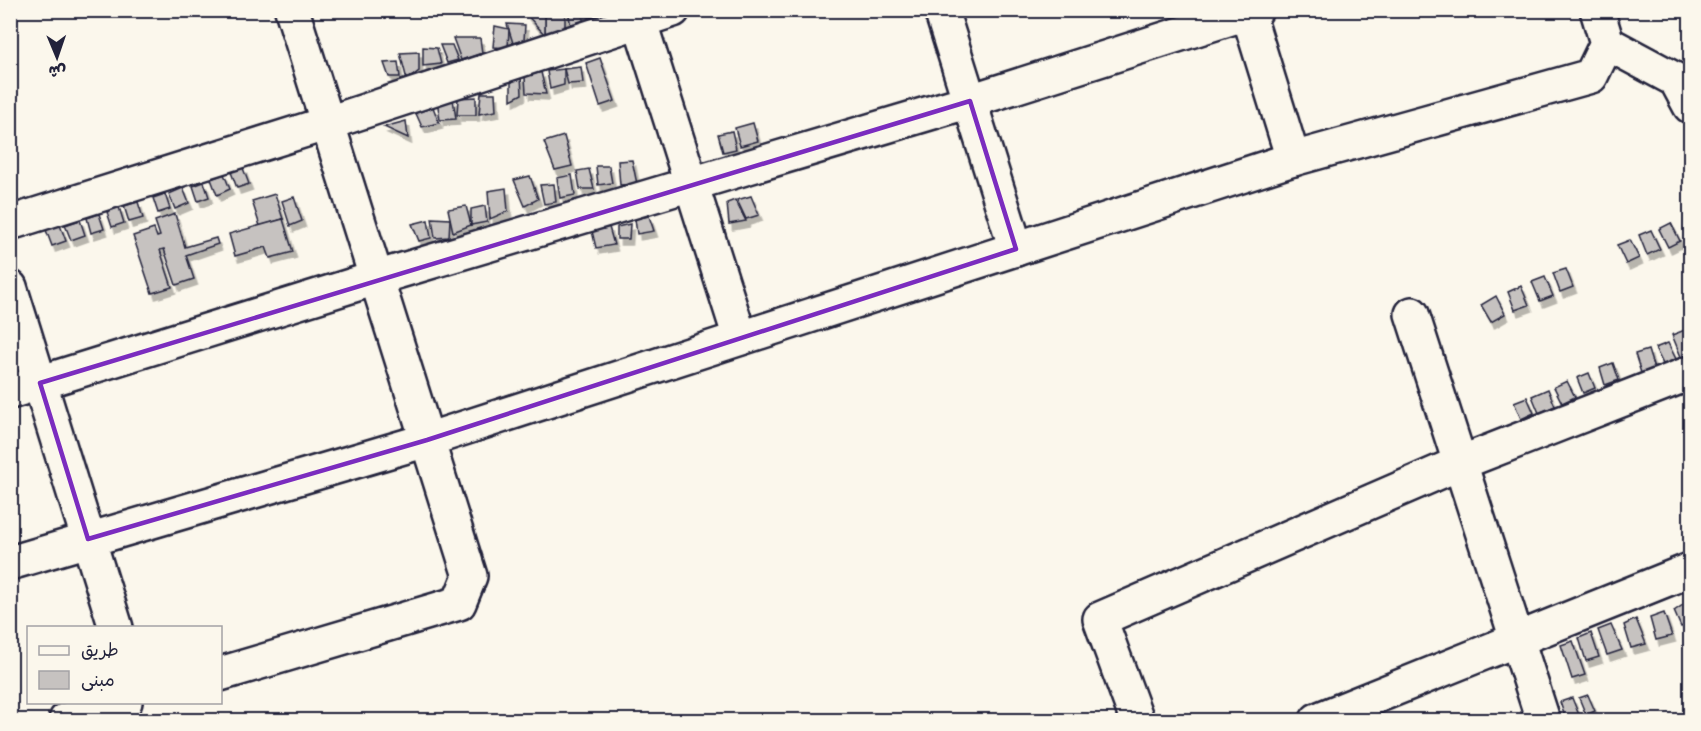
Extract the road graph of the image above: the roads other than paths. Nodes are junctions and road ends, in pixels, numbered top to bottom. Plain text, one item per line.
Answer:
1 (292, 10) edge
2 (673, 10) edge
3 (941, 10) edge
4 (1597, 10) edge
5 (1250, 11) edge
6 (638, 15) edge
7 (1607, 43) junction
8 (970, 101) junction
9 (1690, 106) edge
10 (328, 123) junction
11 (1293, 159) junction
12 (691, 183) junction
13 (10, 222) edge
14 (1016, 249) junction
15 (376, 278) junction
16 (10, 287) edge
17 (1412, 314) dead end
18 (740, 338) junction
19 (1690, 374) edge
20 (25, 388) edge
21 (427, 440) junction
22 (1460, 463) junction
23 (88, 539) junction
24 (10, 563) edge
25 (1690, 570) edge
26 (116, 626) edge
27 (1517, 640) junction
28 (222, 673) edge
29 (118, 704) edge
30 (141, 704) edge
31 (66, 720) edge
32 (145, 720) edge
33 (1137, 720) edge
34 (1317, 720) edge
35 (1543, 720) edge

1 - 10 street
2 - 6 street
3 - 8 street
4 - 7 street
5 - 8 street
5 - 11 street
6 - 10 street
6 - 12 street
7 - 9 street
7 - 11 street
8 - 12 street
8 - 14 street
10 - 13 street
10 - 15 street
11 - 14 street
12 - 15 street
12 - 18 street
14 - 18 street
15 - 20 street
15 - 21 street
16 - 20 street
17 - 22 street
18 - 21 street
19 - 22 street
20 - 23 street
21 - 23 street
21 - 28 street
22 - 27 street
22 - 33 street
23 - 24 street
23 - 26 street
25 - 27 street
27 - 34 street
27 - 35 street
29 - 31 street
30 - 32 street

